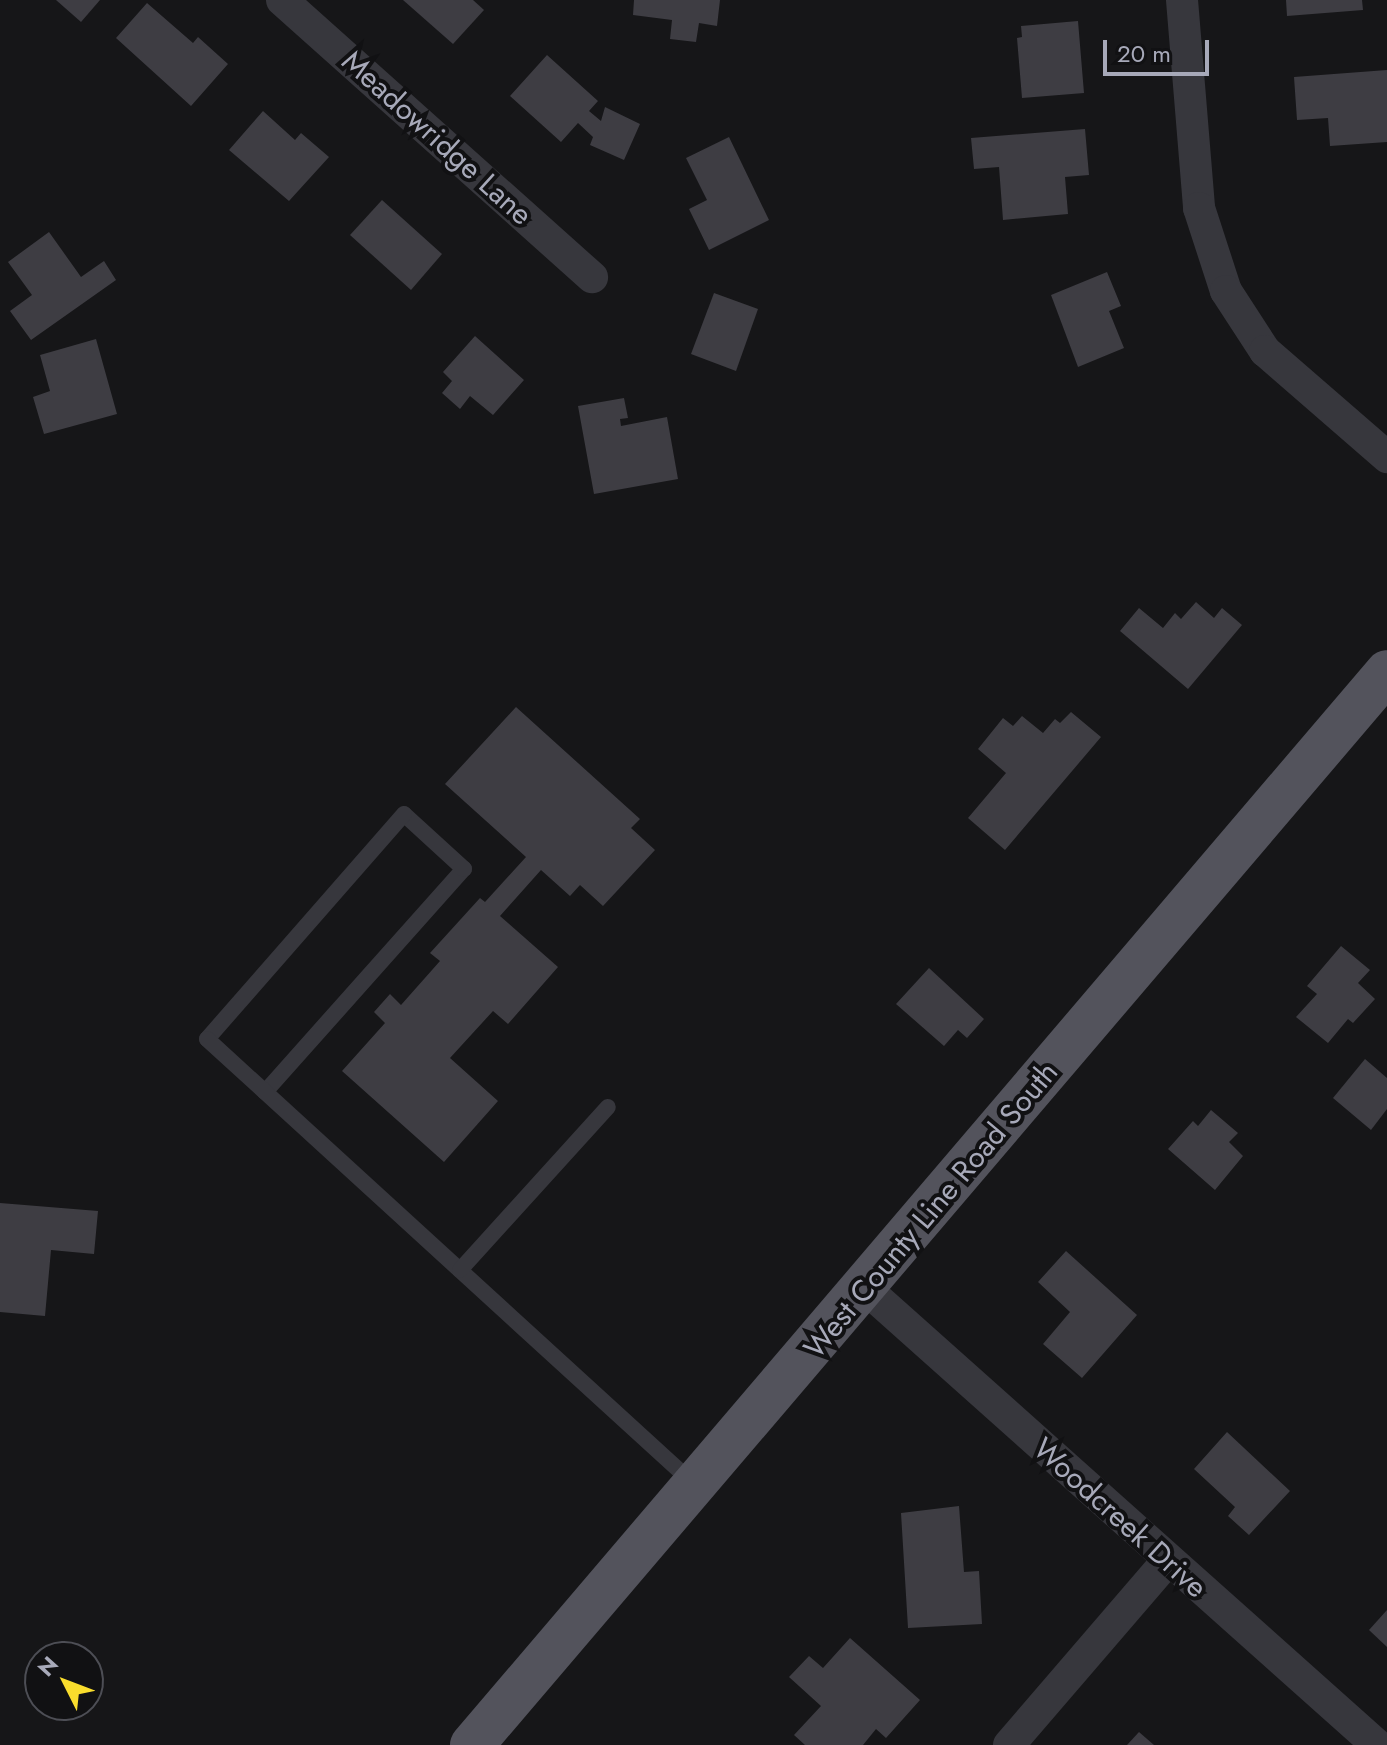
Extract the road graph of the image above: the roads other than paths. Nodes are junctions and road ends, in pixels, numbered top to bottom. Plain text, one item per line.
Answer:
1 (282, 0) edge
2 (1182, 0) edge
3 (592, 277) dead end
4 (1387, 457) edge
5 (1387, 672) edge
6 (265, 1092) junction
7 (608, 1107) dead end
8 (460, 1270) junction
9 (865, 1288) junction
10 (695, 1485) junction
11 (1168, 1560) junction
12 (472, 1745) edge
13 (1009, 1745) edge
14 (1377, 1745) edge

1 - 3 street, Meadowridge Lane
2 - 4 street
5 - 9 main road, West County Line Road South
6 - 6 lane
6 - 8 lane
7 - 8 lane
8 - 10 lane
9 - 10 main road, West County Line Road South
9 - 11 street, Woodcreek Drive
10 - 12 main road, West County Line Road South
11 - 13 street
11 - 14 street, Woodcreek Drive

